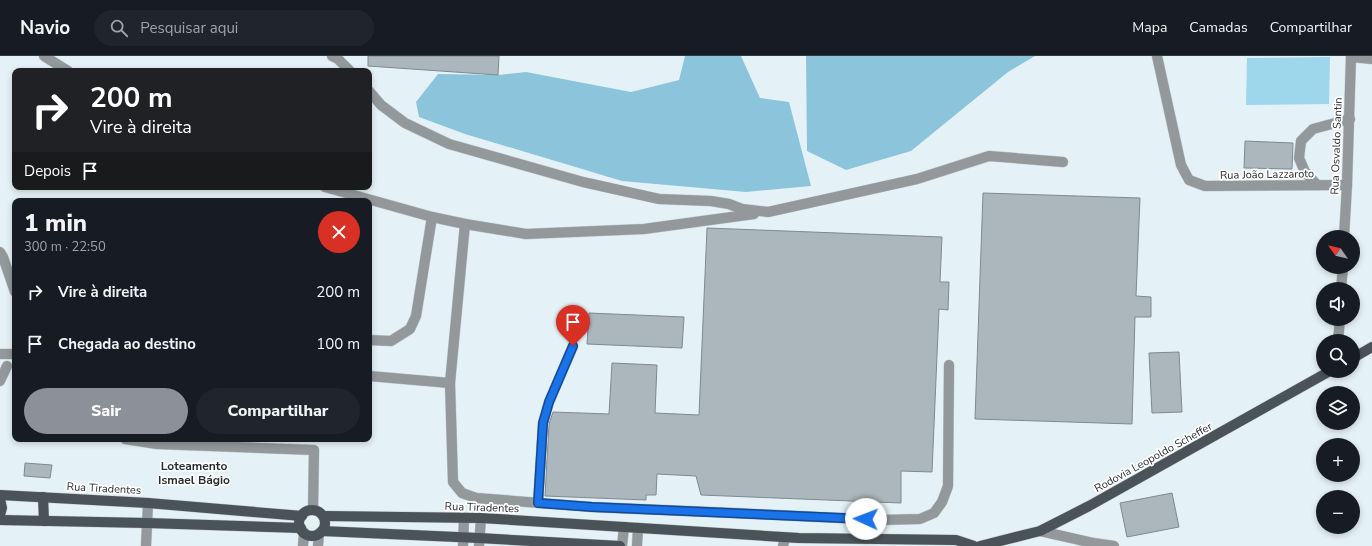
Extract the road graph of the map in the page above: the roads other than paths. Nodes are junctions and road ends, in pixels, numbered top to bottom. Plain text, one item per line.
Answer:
1 (44, 56) edge
2 (332, 56) edge
3 (1157, 56) edge
4 (1351, 56) edge
5 (1372, 59) edge
6 (63, 68) edge
7 (347, 68) edge
8 (372, 94) edge
9 (1350, 119) junction
10 (1063, 162) dead end
11 (1317, 185) junction
12 (1347, 185) junction
13 (336, 190) edge
14 (364, 198) edge
15 (372, 200) edge
16 (768, 212) junction
17 (432, 217) junction
18 (466, 224) junction
19 (1344, 230) edge
20 (0, 252) edge
21 (12, 283) edge
22 (372, 340) edge
23 (573, 346) dead end
24 (1372, 347) edge
25 (0, 354) edge
26 (12, 354) edge
27 (1360, 354) edge
28 (7, 365) edge
29 (949, 365) dead end
30 (372, 376) edge
31 (1318, 378) edge
32 (0, 381) edge
33 (450, 383) junction
34 (144, 442) edge
35 (271, 444) edge
36 (0, 495) edge
37 (43, 497) junction
38 (0, 499) edge
39 (148, 503) junction
40 (538, 503) junction
41 (313, 510) junction
42 (0, 515) edge
43 (302, 516) junction
44 (324, 516) junction
45 (464, 518) junction
46 (481, 518) junction
47 (0, 520) edge
48 (44, 521) junction
49 (147, 523) junction
50 (624, 527) junction
51 (638, 528) junction
52 (302, 530) junction
53 (1040, 531) junction
54 (320, 532) junction
55 (463, 542) edge
56 (479, 542) edge
57 (784, 542) edge
58 (799, 542) edge
59 (941, 543) edge
60 (956, 543) edge
61 (146, 546) edge
62 (303, 546) edge
63 (318, 546) edge
64 (621, 546) edge
65 (637, 546) edge
66 (974, 546) edge
67 (980, 546) edge
68 (1114, 546) edge

1 - 6 street
2 - 7 street
3 - 11 street, Rua João Lazzaroto
4 - 5 street
4 - 9 street, Rua Osvaldo Santin
8 - 16 street
9 - 11 street
9 - 12 street, Rua Osvaldo Santin
10 - 16 street
11 - 12 street, Rua João Lazzaroto
12 - 19 street, Rua Osvaldo Santin
13 - 14 street
15 - 17 street
16 - 18 street
17 - 18 street
17 - 22 street
18 - 33 street
20 - 21 street
23 - 40 street
24 - 27 main road
25 - 26 street
28 - 32 street
29 - 40 street
30 - 33 street
31 - 53 main road, Rodovia Leopoldo Scheffer
33 - 40 street
34 - 35 street
35 - 41 street
36 - 37 main road, Rua Tiradentes
37 - 39 main road, Rua Tiradentes
37 - 48 main road
38 - 42 main road
39 - 43 main road, Rua Tiradentes
39 - 49 street
41 - 43 main road
41 - 44 main road
43 - 52 main road
44 - 45 main road, Rua Tiradentes
44 - 54 main road
45 - 46 main road, Rua Tiradentes
45 - 55 street
46 - 50 main road, Rua Tiradentes
46 - 56 street
47 - 48 main road
48 - 49 main road
49 - 52 main road
49 - 61 street
50 - 51 main road, Rua Tiradentes
50 - 64 street
51 - 57 main road, Rua Tiradentes
51 - 65 street
52 - 54 main road
52 - 62 street
53 - 67 main road, Rodovia Leopoldo Scheffer
53 - 68 street
54 - 55 main road
54 - 63 street
55 - 56 main road
56 - 64 main road
57 - 58 main road, Rua Tiradentes
58 - 59 main road, Rua Tiradentes
59 - 60 main road, Rua Tiradentes
60 - 66 main road, Rua Tiradentes

